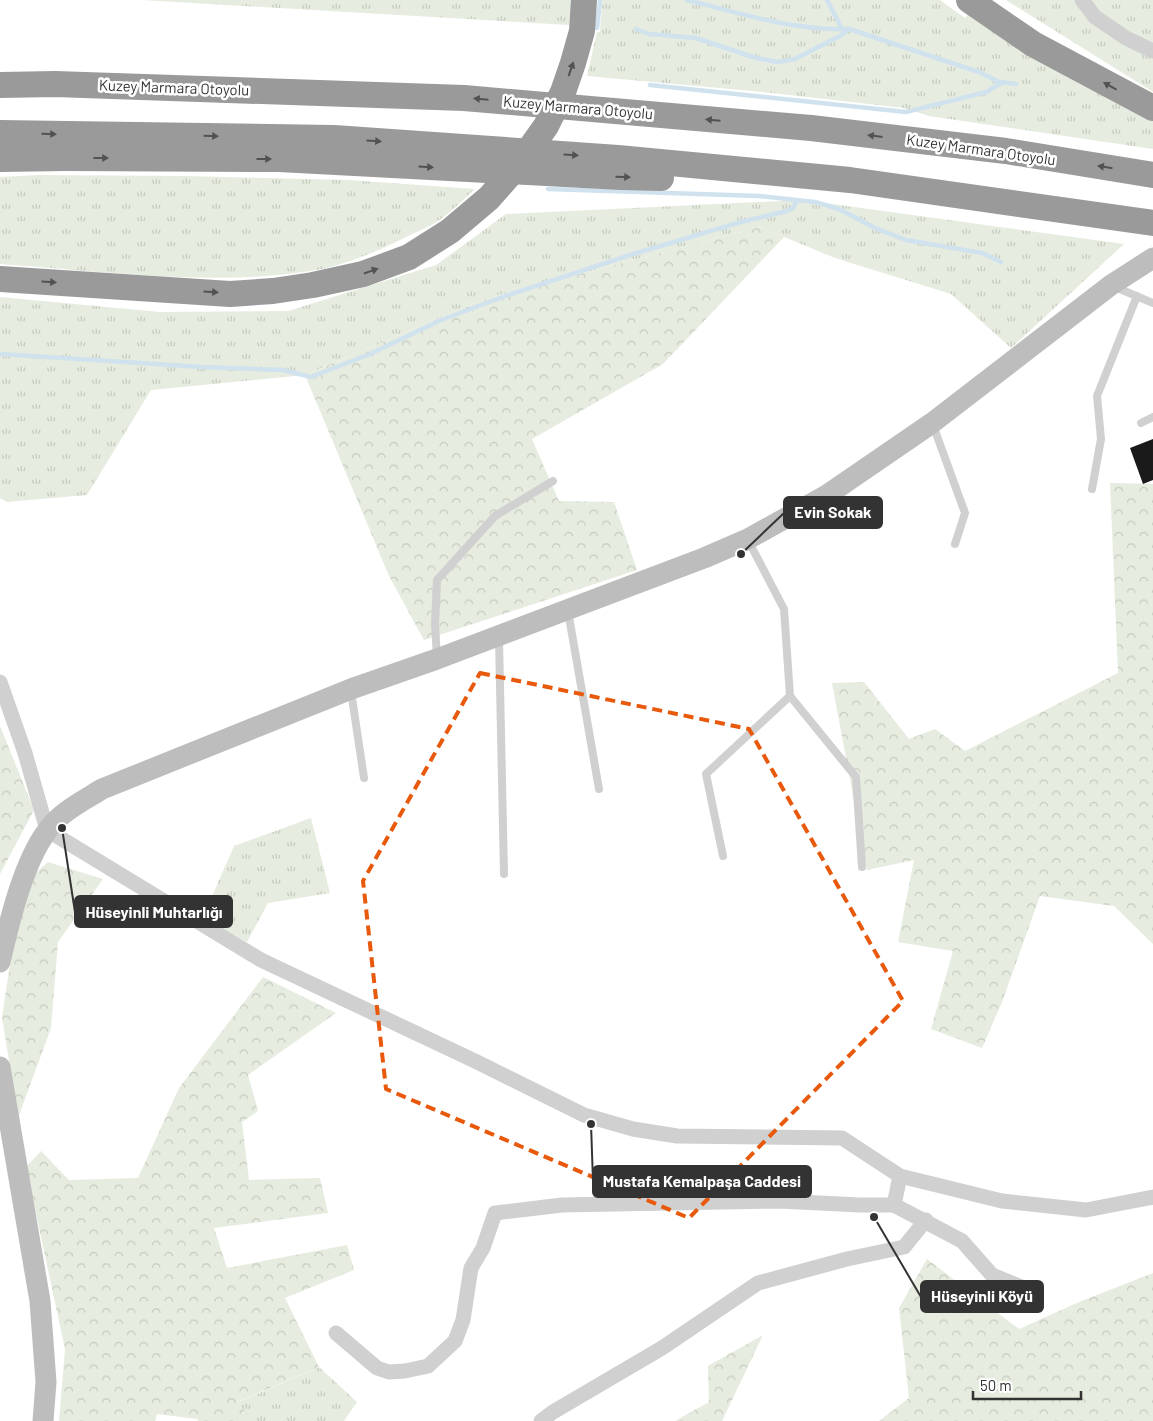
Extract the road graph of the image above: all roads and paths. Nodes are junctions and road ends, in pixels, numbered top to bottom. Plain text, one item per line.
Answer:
1 (584, 0) edge
2 (969, 0) edge
3 (1082, 0) edge
4 (1153, 51) edge
5 (0, 85) edge
6 (1153, 108) edge
7 (0, 133) edge
8 (0, 159) edge
9 (1153, 175) edge
10 (850, 180) junction
11 (1153, 223) edge
12 (1153, 258) edge
13 (0, 279) edge
14 (1111, 285) junction
15 (1137, 296) junction
16 (1153, 303) edge
17 (1153, 417) edge
18 (932, 422) junction
19 (1141, 423) dead end
20 (553, 481) dead end
21 (1092, 489) dead end
22 (748, 539) junction
23 (955, 544) dead end
24 (568, 609) junction
25 (499, 635) junction
26 (437, 659) junction
27 (0, 682) edge
28 (351, 689) junction
29 (790, 696) junction
30 (364, 778) dead end
31 (599, 789) dead end
32 (47, 830) junction
33 (723, 856) dead end
34 (862, 867) dead end
35 (504, 874) dead end
36 (0, 962) edge
37 (0, 1067) edge
38 (900, 1176) junction
39 (1153, 1197) edge
40 (894, 1205) junction
41 (926, 1220) junction
42 (1024, 1288) dead end
43 (336, 1333) dead end
44 (44, 1421) edge
45 (541, 1421) edge

13 -> 1 highway
6 -> 2 highway
3 - 4 street
9 -> 5 highway, Kuzey Marmara Otoyolu
7 -> 10 highway
8 -> 10 highway
10 - 11 highway
12 - 14 main road
14 - 15 lane
14 - 18 main road
15 - 16 lane
15 - 21 lane
17 - 19 lane
18 - 22 main road
18 - 23 lane
20 - 26 lane
22 - 24 main road
22 - 29 lane
24 - 25 main road
24 - 31 lane
25 - 26 main road
25 - 35 lane
26 - 28 main road
27 - 32 street
28 - 30 lane
28 - 32 main road
29 - 33 lane
29 - 34 lane
32 - 36 main road
32 - 38 street
37 - 44 main road
38 - 39 street
38 - 40 street
40 - 41 street
40 - 43 street
41 - 42 street
41 - 45 street

